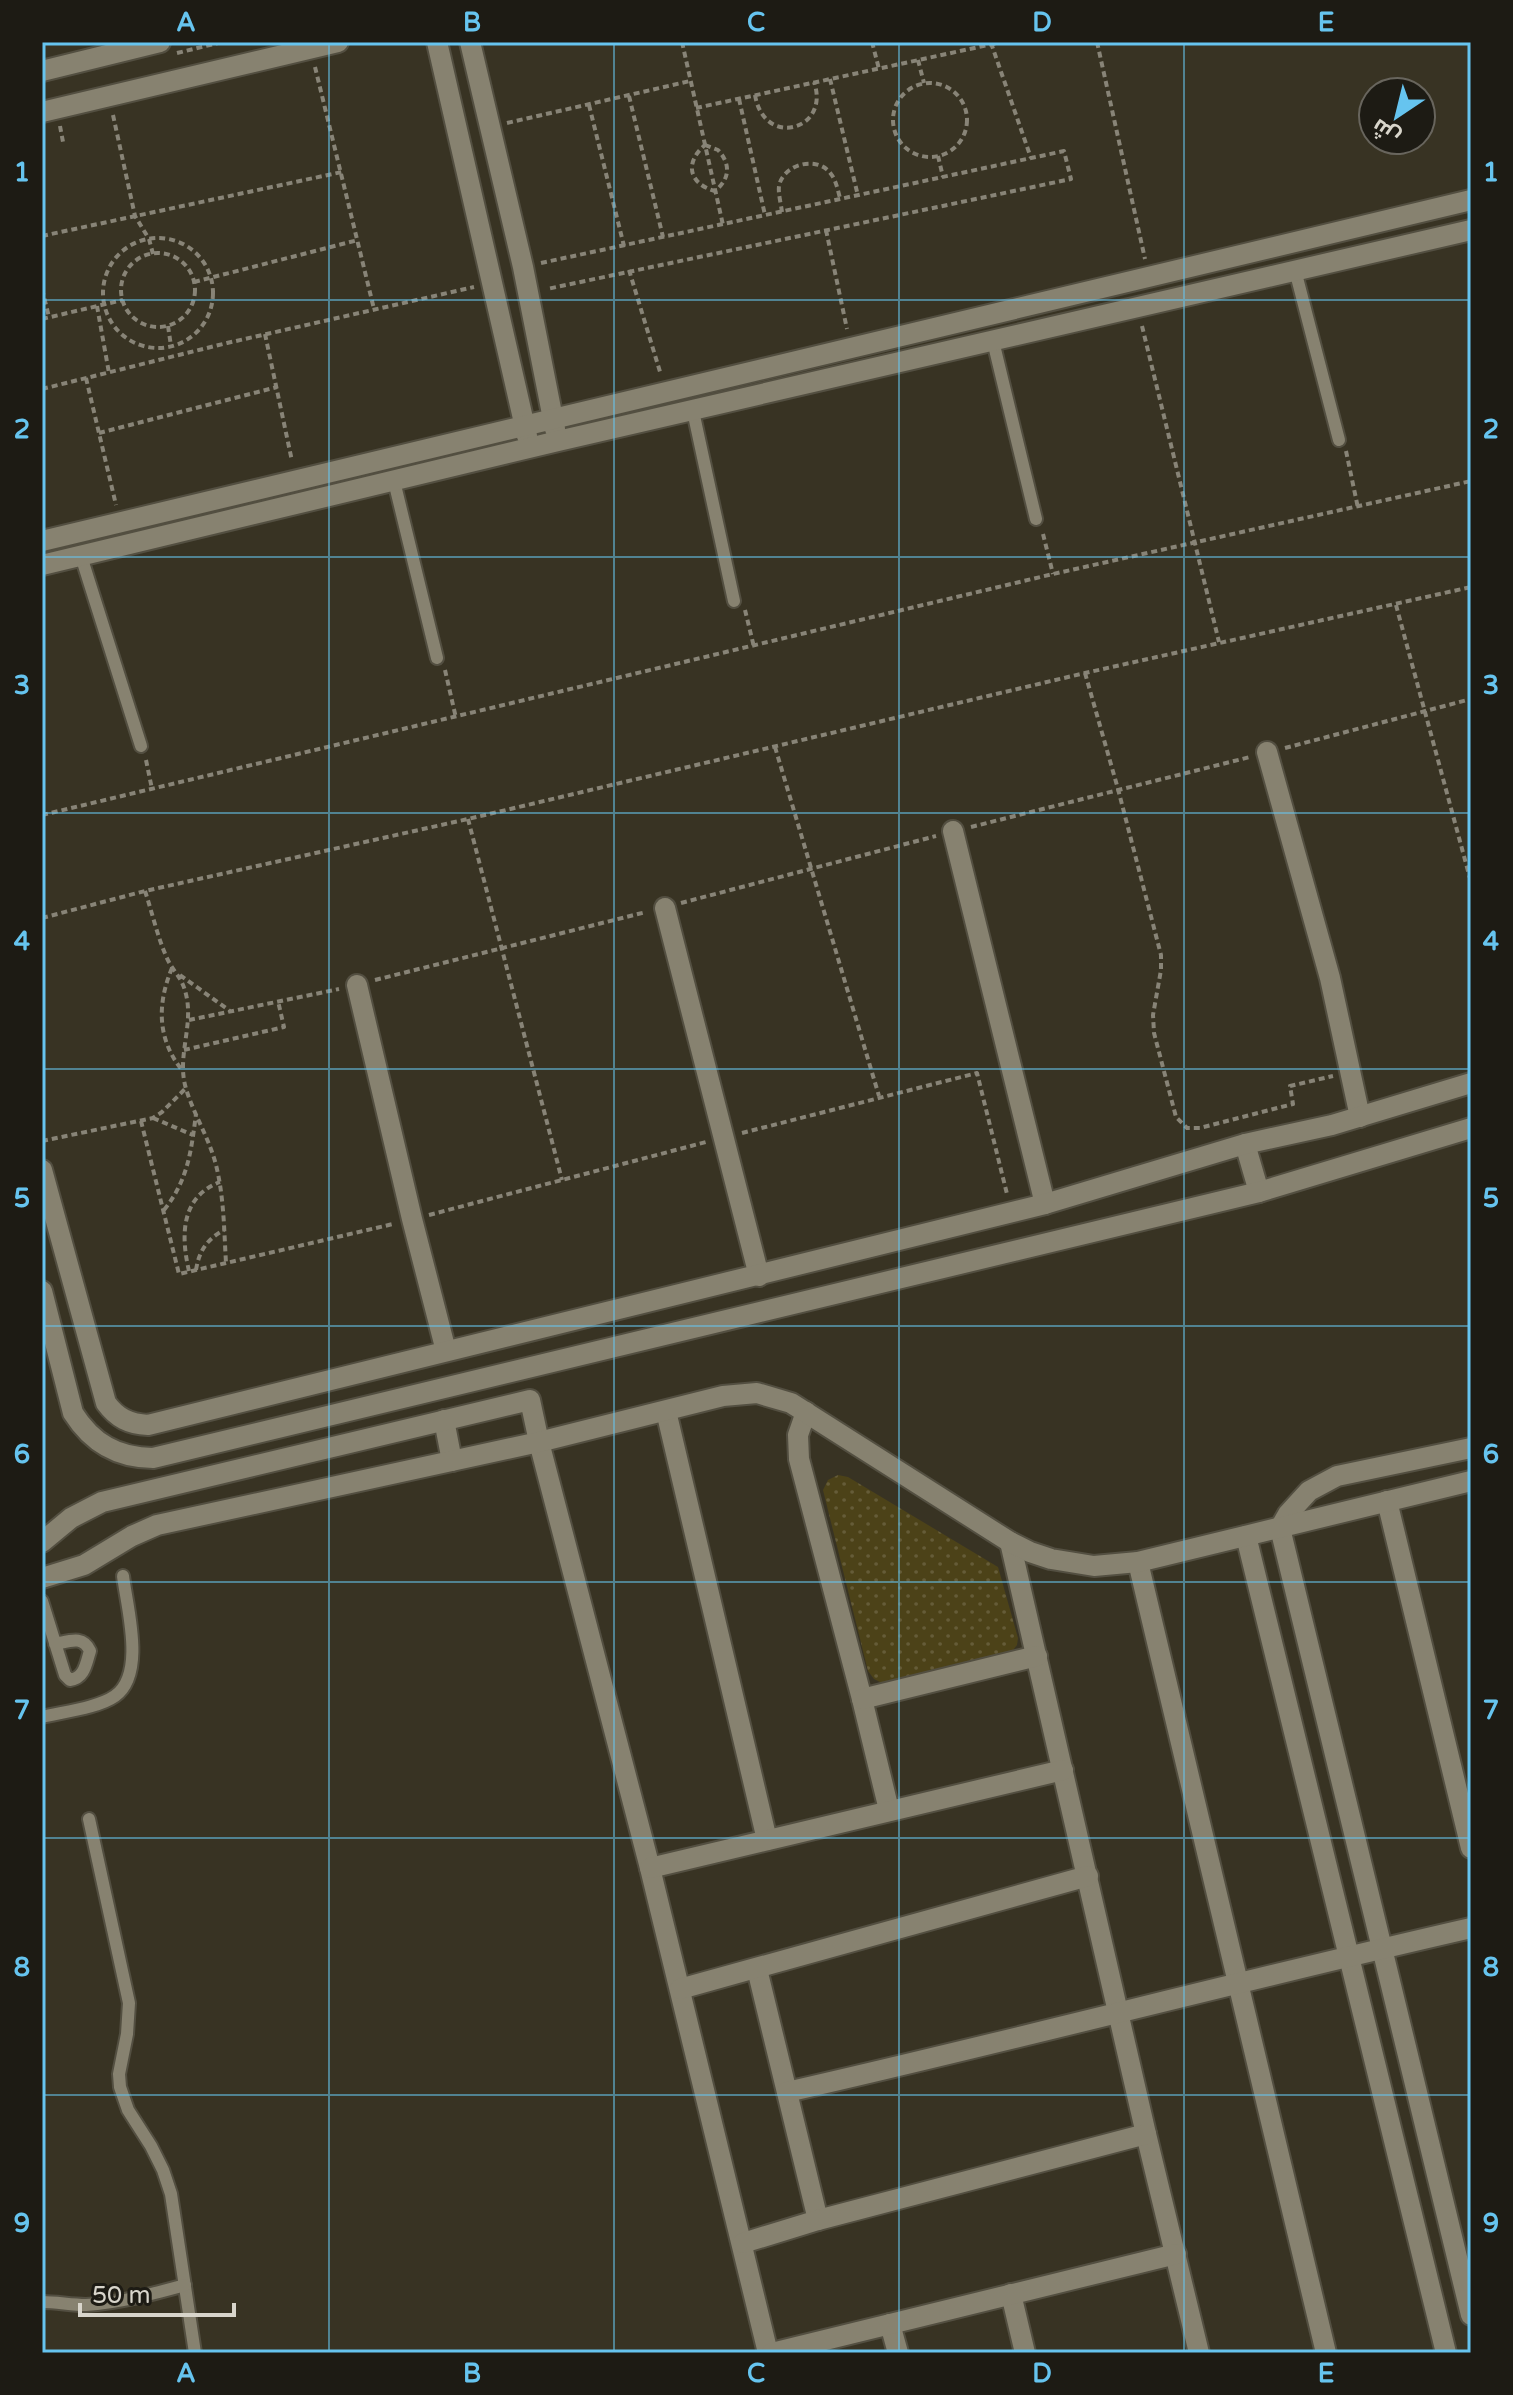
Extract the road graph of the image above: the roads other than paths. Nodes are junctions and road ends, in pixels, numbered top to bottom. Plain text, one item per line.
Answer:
1 (160, 42) edge
2 (338, 42) edge
3 (437, 42) edge
4 (470, 42) edge
5 (42, 71) edge
6 (42, 112) edge
7 (1471, 200) edge
8 (1471, 230) edge
9 (1295, 270) junction
10 (993, 341) junction
11 (693, 411) junction
12 (552, 419) junction
13 (525, 426) junction
14 (1338, 438) road end
15 (558, 441) junction
16 (530, 448) junction
17 (394, 481) junction
18 (1036, 517) road end
19 (42, 541) edge
20 (81, 556) junction
21 (42, 565) edge
22 (734, 598) road end
23 (436, 656) road end
24 (140, 743) road end
25 (1267, 752) road end
26 (953, 831) road end
27 (665, 908) road end
28 (357, 985) road end
29 (1471, 1083) edge
30 (1360, 1117) junction
31 (1471, 1128) edge
32 (1245, 1144) junction
33 (42, 1170) edge
34 (45, 1191) edge
35 (1259, 1192) junction
36 (1045, 1204) junction
37 (759, 1276) junction
38 (42, 1291) edge
39 (446, 1351) junction
40 (666, 1411) junction
41 (806, 1412) junction
42 (444, 1420) junction
43 (539, 1442) junction
44 (1471, 1448) edge
45 (452, 1461) junction
46 (1471, 1481) edge
47 (1387, 1501) junction
48 (1280, 1528) junction
49 (1246, 1536) junction
50 (42, 1542) edge
51 (1010, 1542) junction
52 (1138, 1562) junction
53 (123, 1576) dead end
54 (42, 1578) edge
55 (42, 1601) edge
56 (55, 1644) dead end
57 (1037, 1656) junction
58 (862, 1699) junction
59 (42, 1717) edge
60 (1063, 1770) junction
61 (889, 1810) junction
62 (89, 1819) dead end
63 (767, 1840) junction
64 (1471, 1848) edge
65 (650, 1868) junction
66 (1088, 1876) junction
67 (1471, 1928) edge
68 (1382, 1948) junction
69 (1349, 1956) junction
70 (757, 1969) junction
71 (1238, 1983) junction
72 (680, 1989) junction
73 (1120, 2012) junction
74 (787, 2092) junction
75 (1146, 2134) junction
76 (818, 2220) junction
77 (743, 2243) junction
78 (1176, 2254) junction
79 (185, 2285) junction
80 (1011, 2294) junction
81 (42, 2302) edge
82 (1471, 2315) edge
83 (890, 2324) junction
84 (195, 2353) edge
85 (770, 2353) edge
86 (898, 2353) edge
87 (1025, 2353) edge
88 (1199, 2353) edge
89 (1326, 2353) edge
90 (1446, 2353) edge

1 - 5 street
2 - 6 street
3 - 13 street
4 - 12 street
7 - 12 street
8 - 9 street
9 - 10 street
9 - 14 lane
10 - 11 street
10 - 18 lane
11 - 15 street
11 - 22 lane
12 - 13 street
12 - 15 street
13 - 16 street
13 - 19 street
15 - 16 street
16 - 17 street
17 - 20 street
17 - 23 lane
20 - 21 street
20 - 24 lane
25 - 30 street
26 - 36 street
27 - 37 street
28 - 39 street
29 - 30 street
30 - 32 street
31 - 35 street
32 - 35 street
32 - 36 street
33 - 34 street
34 - 39 street
35 - 38 street
36 - 37 street
37 - 39 street
40 - 41 street
40 - 43 street
40 - 63 street
41 - 51 street
41 - 58 street
42 - 43 street
42 - 45 street
42 - 50 street
43 - 45 street
43 - 65 street
44 - 48 street
45 - 54 street
46 - 47 street
47 - 48 street
47 - 64 street
48 - 49 street
48 - 68 street
49 - 52 street
49 - 69 street
51 - 52 street
51 - 57 street
52 - 71 street
53 - 59 lane
55 - 56 lane
57 - 58 street
57 - 60 street
58 - 61 street
60 - 61 street
60 - 66 street
61 - 63 street
62 - 79 lane
63 - 65 street
65 - 72 street
66 - 70 street
66 - 73 street
67 - 68 street
68 - 69 street
68 - 82 street
69 - 71 street
69 - 90 street
70 - 72 street
70 - 74 street
71 - 73 street
71 - 89 street
72 - 77 street
73 - 74 street
73 - 75 street
74 - 76 street
75 - 76 street
75 - 78 street
76 - 77 street
77 - 85 street
78 - 80 street
78 - 88 street
79 - 81 lane
79 - 84 lane
80 - 83 street
80 - 87 street
83 - 85 street
83 - 86 street

